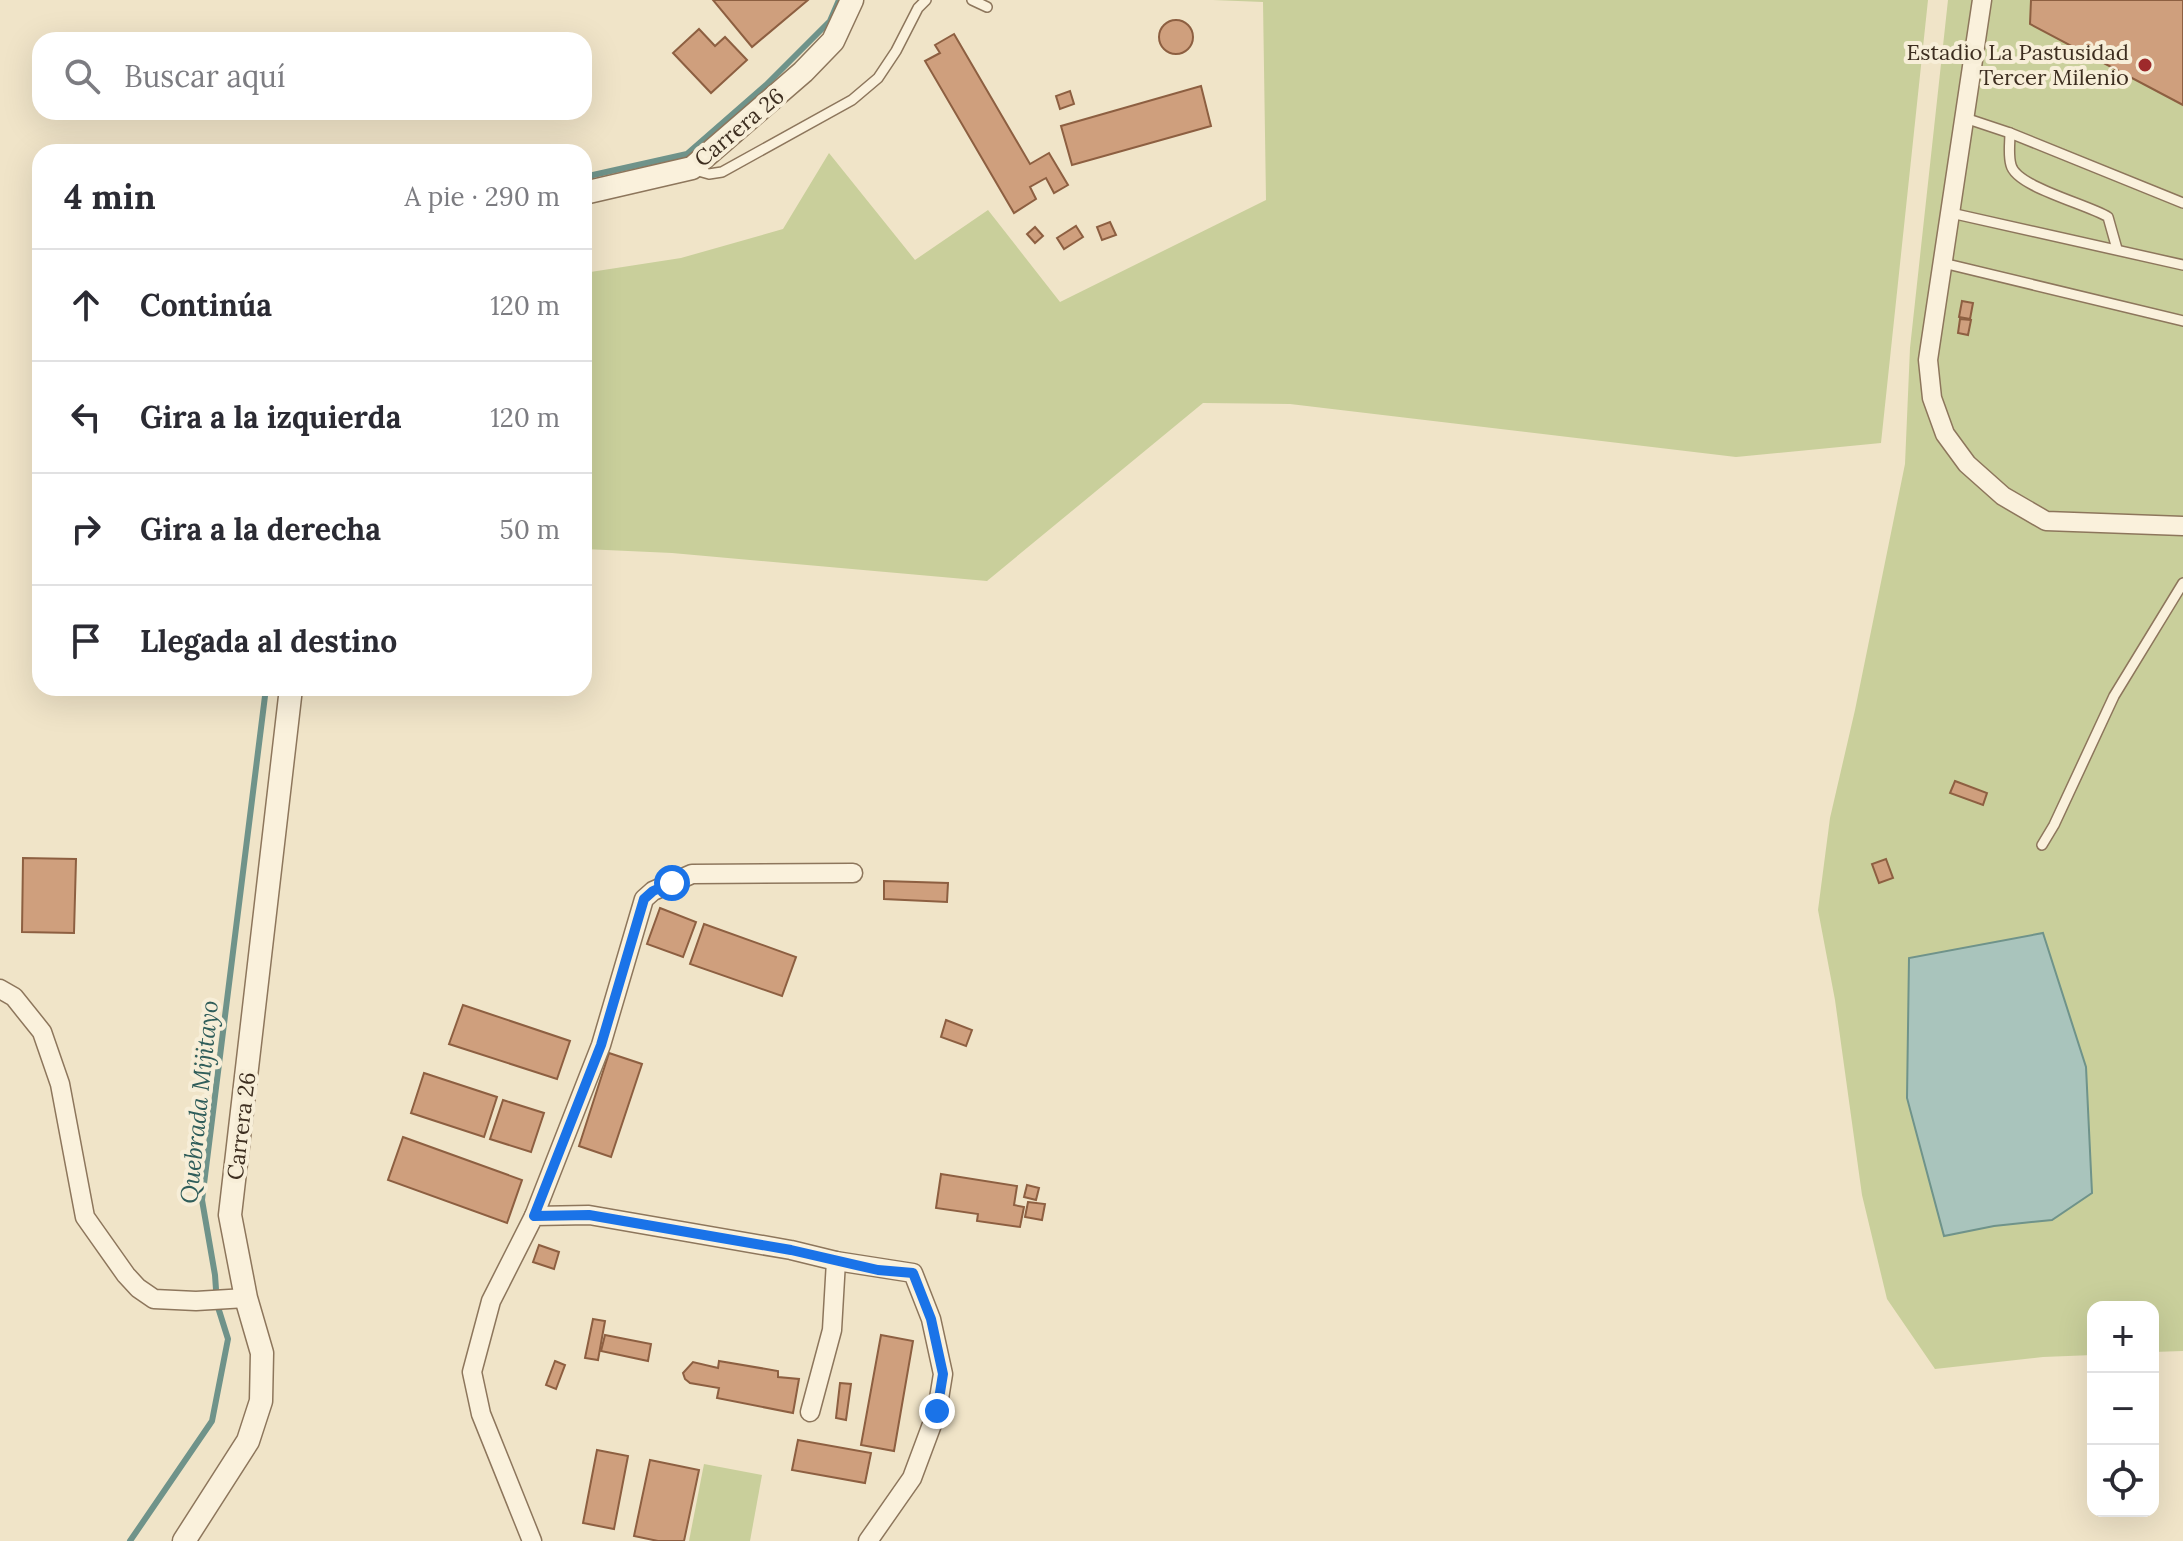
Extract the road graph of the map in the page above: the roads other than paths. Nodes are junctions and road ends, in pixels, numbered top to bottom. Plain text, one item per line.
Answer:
1 (852, 0) edge
2 (926, 0) edge
3 (972, 0) edge
4 (1982, 0) edge
5 (987, 7) dead end
6 (1965, 118) junction
7 (2010, 133) junction
8 (692, 168) junction
9 (592, 191) edge
10 (2183, 203) edge
11 (1951, 213) junction
12 (2117, 249) junction
13 (1943, 263) junction
14 (2183, 265) edge
15 (2183, 321) edge
16 (2183, 526) edge
17 (2183, 583) edge
18 (290, 696) edge
19 (2042, 845) dead end
20 (853, 873) dead end
21 (0, 989) edge
22 (534, 1216) junction
23 (836, 1261) junction
24 (246, 1298) junction
25 (810, 1412) dead end
26 (184, 1541) edge
27 (532, 1541) edge
28 (868, 1541) edge

1 - 8 street, Carrera 26
2 - 8 lane
3 - 5 lane
4 - 6 street
6 - 7 lane
6 - 11 street
7 - 10 lane
7 - 12 lane
8 - 9 street, Carrera 26
11 - 12 lane
11 - 13 street
12 - 14 lane
13 - 15 lane
13 - 16 street
17 - 19 lane
18 - 24 street, Carrera 26
20 - 22 street
21 - 24 street
22 - 23 street
22 - 27 street
23 - 25 street
23 - 28 street
24 - 26 street, Carrera 26

